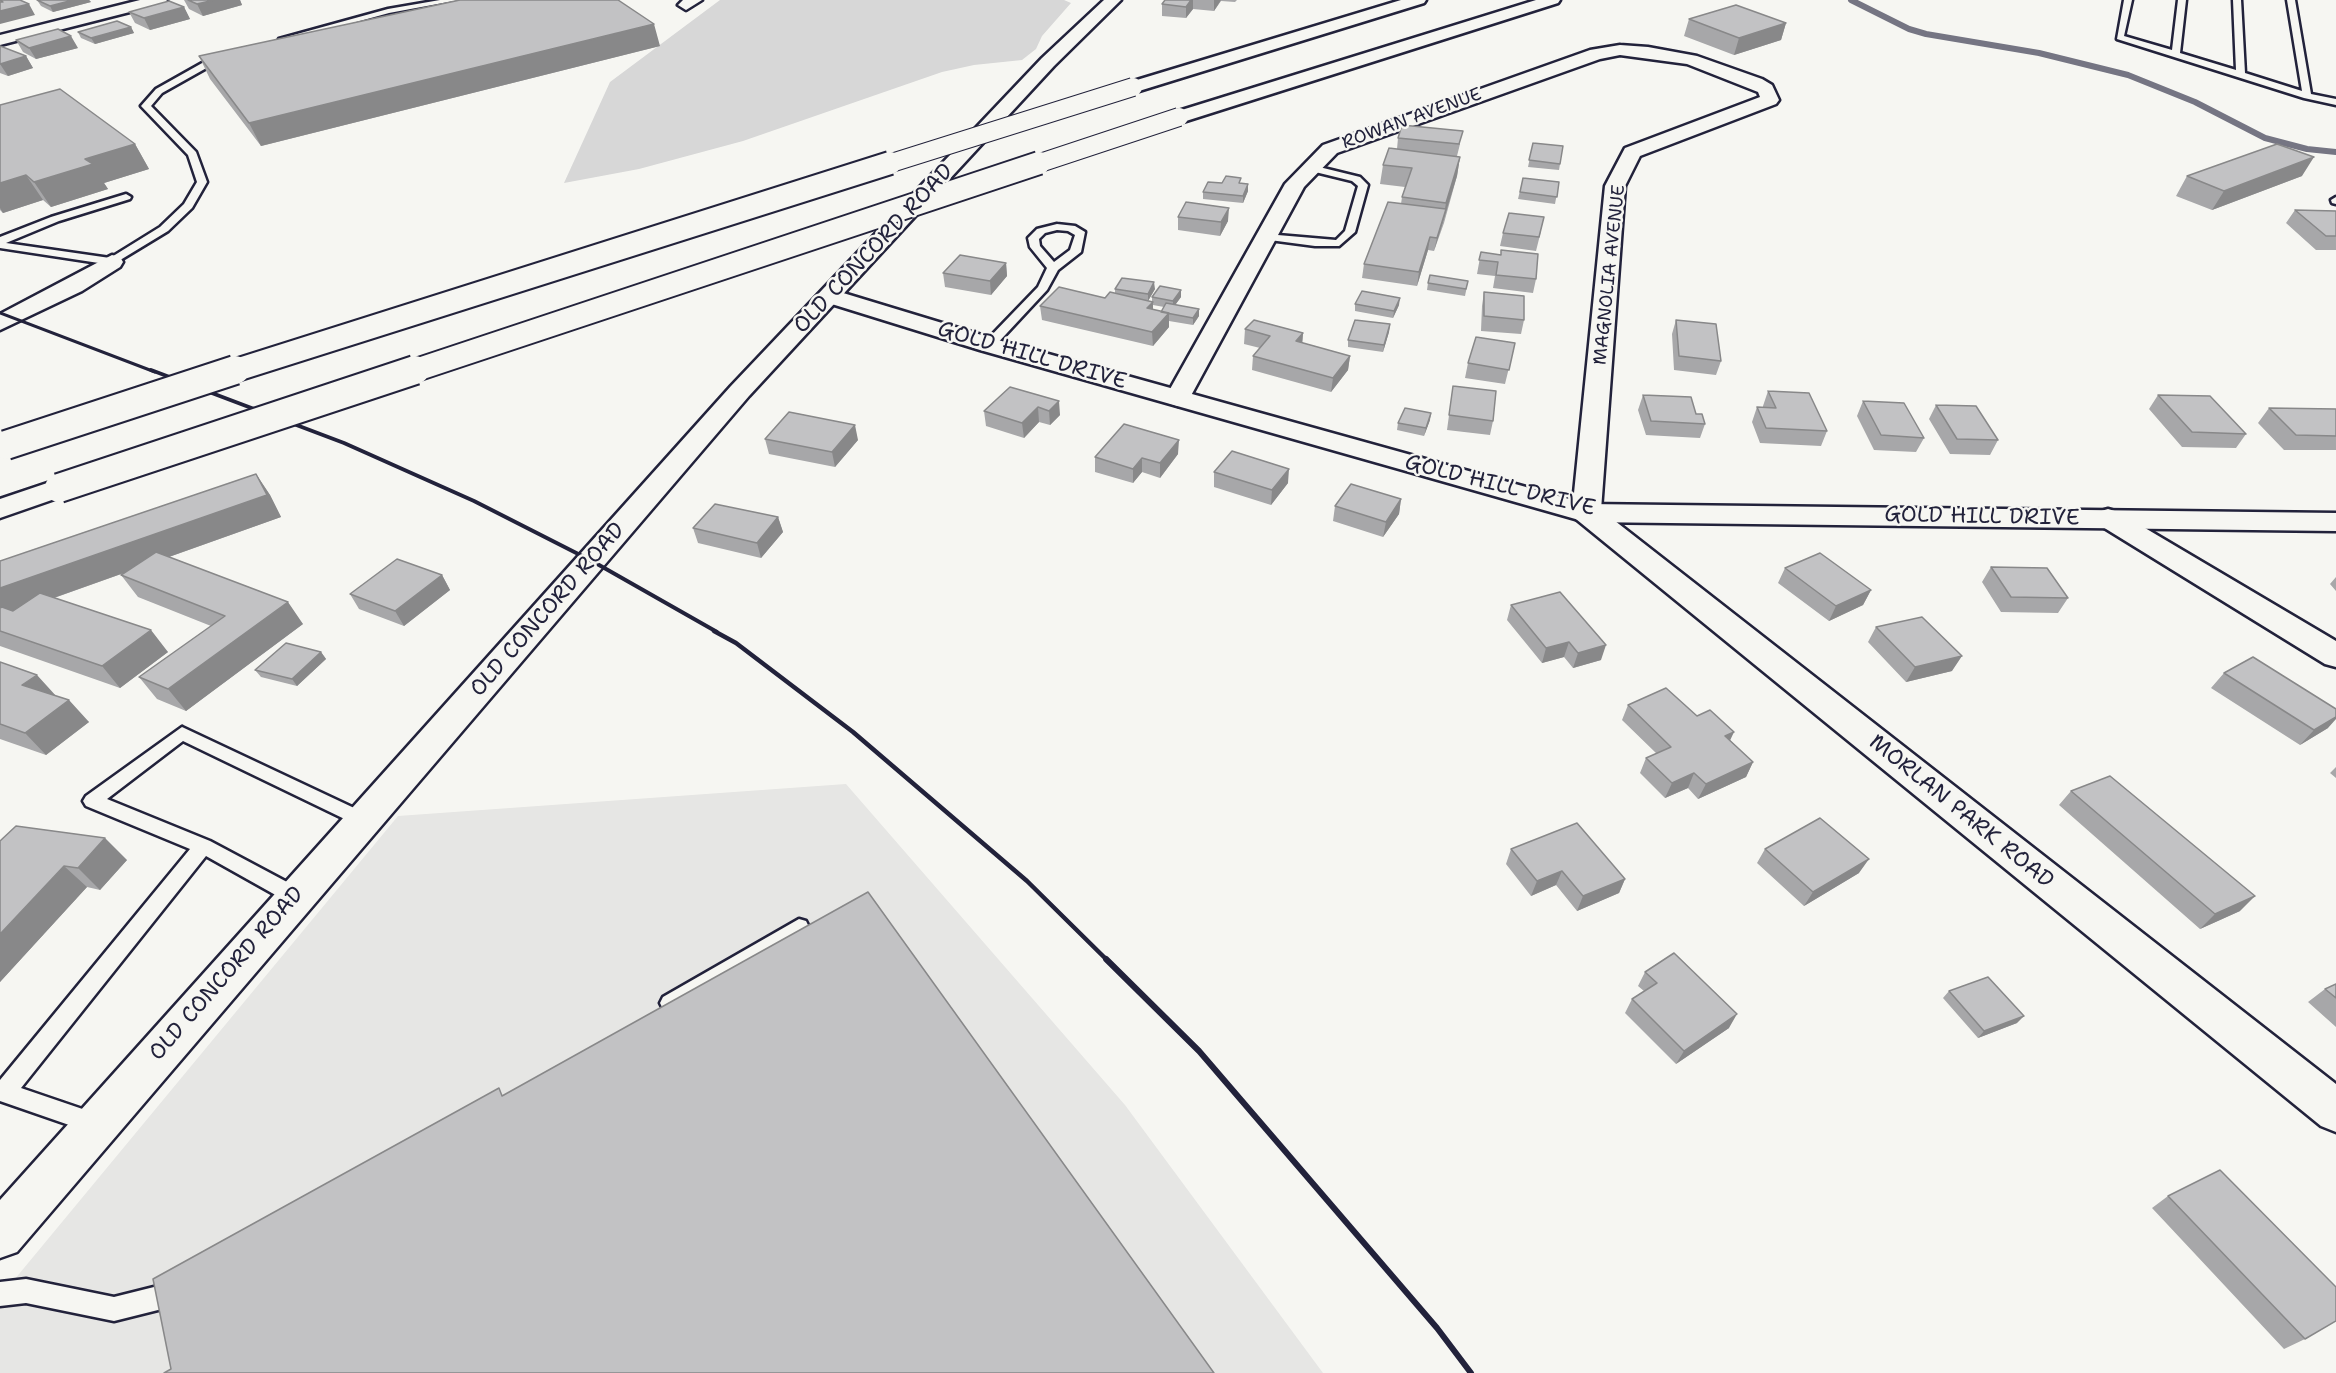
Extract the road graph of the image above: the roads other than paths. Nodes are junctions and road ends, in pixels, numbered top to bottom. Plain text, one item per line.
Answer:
1 (159, 0) edge
2 (455, 0) edge
3 (1113, 0) edge
4 (1418, 0) edge
5 (1552, 0) edge
6 (2128, 0) edge
7 (2182, 0) edge
8 (2236, 0) edge
9 (2291, 0) edge
10 (0, 40) edge
11 (277, 41) edge
12 (236, 53) edge
13 (2176, 54) junction
14 (2241, 75) junction
15 (2307, 96) junction
16 (1769, 98) joint
17 (2336, 102) edge
18 (1311, 168) junction
19 (126, 197) dead end
20 (1266, 237) junction
21 (0, 243) edge
22 (112, 262) junction
23 (1053, 268) dead end
24 (830, 296) junction
25 (0, 323) edge
26 (989, 345) junction
27 (1178, 398) junction
28 (3, 446) edge
29 (0, 509) edge
30 (1586, 513) junction
31 (2108, 518) junction
32 (2336, 522) edge
33 (2336, 656) edge
34 (363, 820) junction
35 (203, 846) junction
36 (295, 896) junction
37 (799, 927) dead end
38 (657, 1011) edge
39 (2, 1092) edge
40 (2336, 1111) edge
41 (96, 1124) junction
42 (0, 1235) edge
43 (193, 1285) edge
44 (0, 1294) edge

1 - 10 main road
2 - 11 lane
3 - 24 main road, OLD CONCORD ROAD
4 - 28 main road, bridge
5 - 29 main road, bridge
6 - 13 lane
7 - 13 lane
8 - 14 lane
9 - 15 lane
12 - 22 lane
13 - 14 lane
14 - 15 lane
15 - 17 lane
16 - 18 main road, ROWAN AVENUE
16 - 30 main road, MAGNOLIA AVENUE
18 - 20 main road, ROWAN AVENUE
18 - 20 lane
19 - 21 lane
20 - 27 main road, ROWAN AVENUE
21 - 22 lane
22 - 25 main road
23 - 26 lane
24 - 26 main road, GOLD HILL DRIVE
24 - 34 main road, OLD CONCORD ROAD
26 - 27 main road, GOLD HILL DRIVE
27 - 30 main road, GOLD HILL DRIVE
30 - 31 main road, GOLD HILL DRIVE
30 - 40 main road, MORLAN PARK ROAD
31 - 32 main road, GOLD HILL DRIVE
31 - 33 main road
34 - 35 lane
34 - 36 main road, OLD CONCORD ROAD
35 - 36 lane
35 - 39 lane
36 - 41 main road, OLD CONCORD ROAD
37 - 38 lane
39 - 41 lane
41 - 42 main road, OLD CONCORD ROAD
43 - 44 lane

